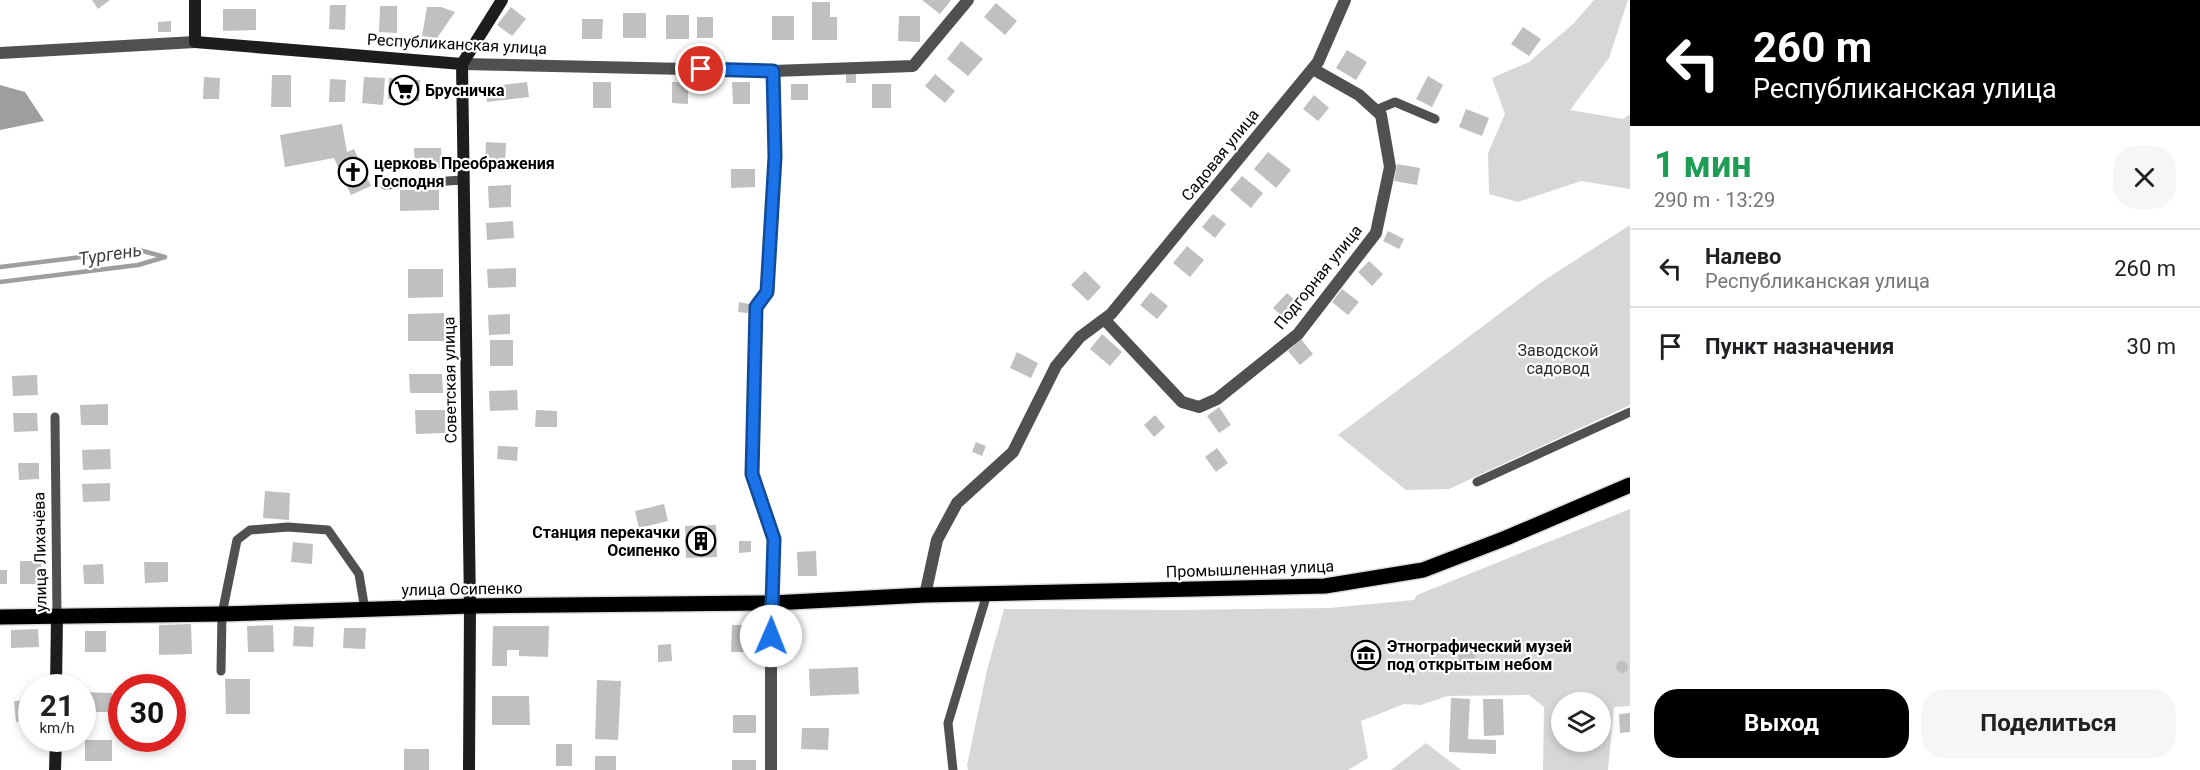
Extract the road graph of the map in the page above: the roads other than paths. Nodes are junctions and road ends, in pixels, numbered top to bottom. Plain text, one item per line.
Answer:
1 (195, 0) edge
2 (502, 0) edge
3 (968, 0) edge
4 (1345, 0) edge
5 (195, 42) junction
6 (0, 53) edge
7 (462, 64) junction
8 (1313, 69) junction
9 (773, 71) junction
10 (1376, 110) junction
11 (1435, 119) dead end
12 (463, 180) junction
13 (385, 185) dead end
14 (1104, 319) junction
15 (1630, 412) edge
16 (55, 417) dead end
17 (1477, 482) dead end
18 (1630, 485) edge
19 (987, 594) junction
20 (926, 595) junction
21 (772, 603) junction
22 (470, 606) junction
23 (365, 610) junction
24 (222, 614) junction
25 (57, 616) junction
26 (0, 617) edge
27 (221, 671) dead end
28 (56, 674) edge
29 (56, 752) edge
30 (55, 770) edge
31 (469, 770) edge
32 (771, 770) edge
33 (953, 770) edge

1 - 5 street
2 - 7 street
3 - 9 street, Республиканская улица
4 - 8 street, Садовая улица
5 - 6 street, Республиканская улица
5 - 7 street, Республиканская улица
7 - 9 street, Республиканская улица
7 - 12 street, Советская улица
8 - 10 street
8 - 14 street, Садовая улица
9 - 21 street
10 - 11 lane
10 - 14 street, Подгорная улица
12 - 13 lane
12 - 22 street, Советская улица
14 - 20 street, Садовая улица
15 - 17 lane
16 - 25 lane, улица Лихачёва
18 - 19 main road, Промышленная улица
19 - 20 main road, Промышленная улица
19 - 33 lane
20 - 21 main road, улица Осипенко
21 - 22 main road, улица Осипенко
21 - 32 street
22 - 23 main road, улица Осипенко
22 - 31 street, Советская улица
23 - 24 main road, улица Осипенко
23 - 24 lane
24 - 25 main road, улица Осипенко
24 - 27 lane
25 - 26 main road, улица Осипенко
25 - 28 street, улица Лихачёва
29 - 30 street

